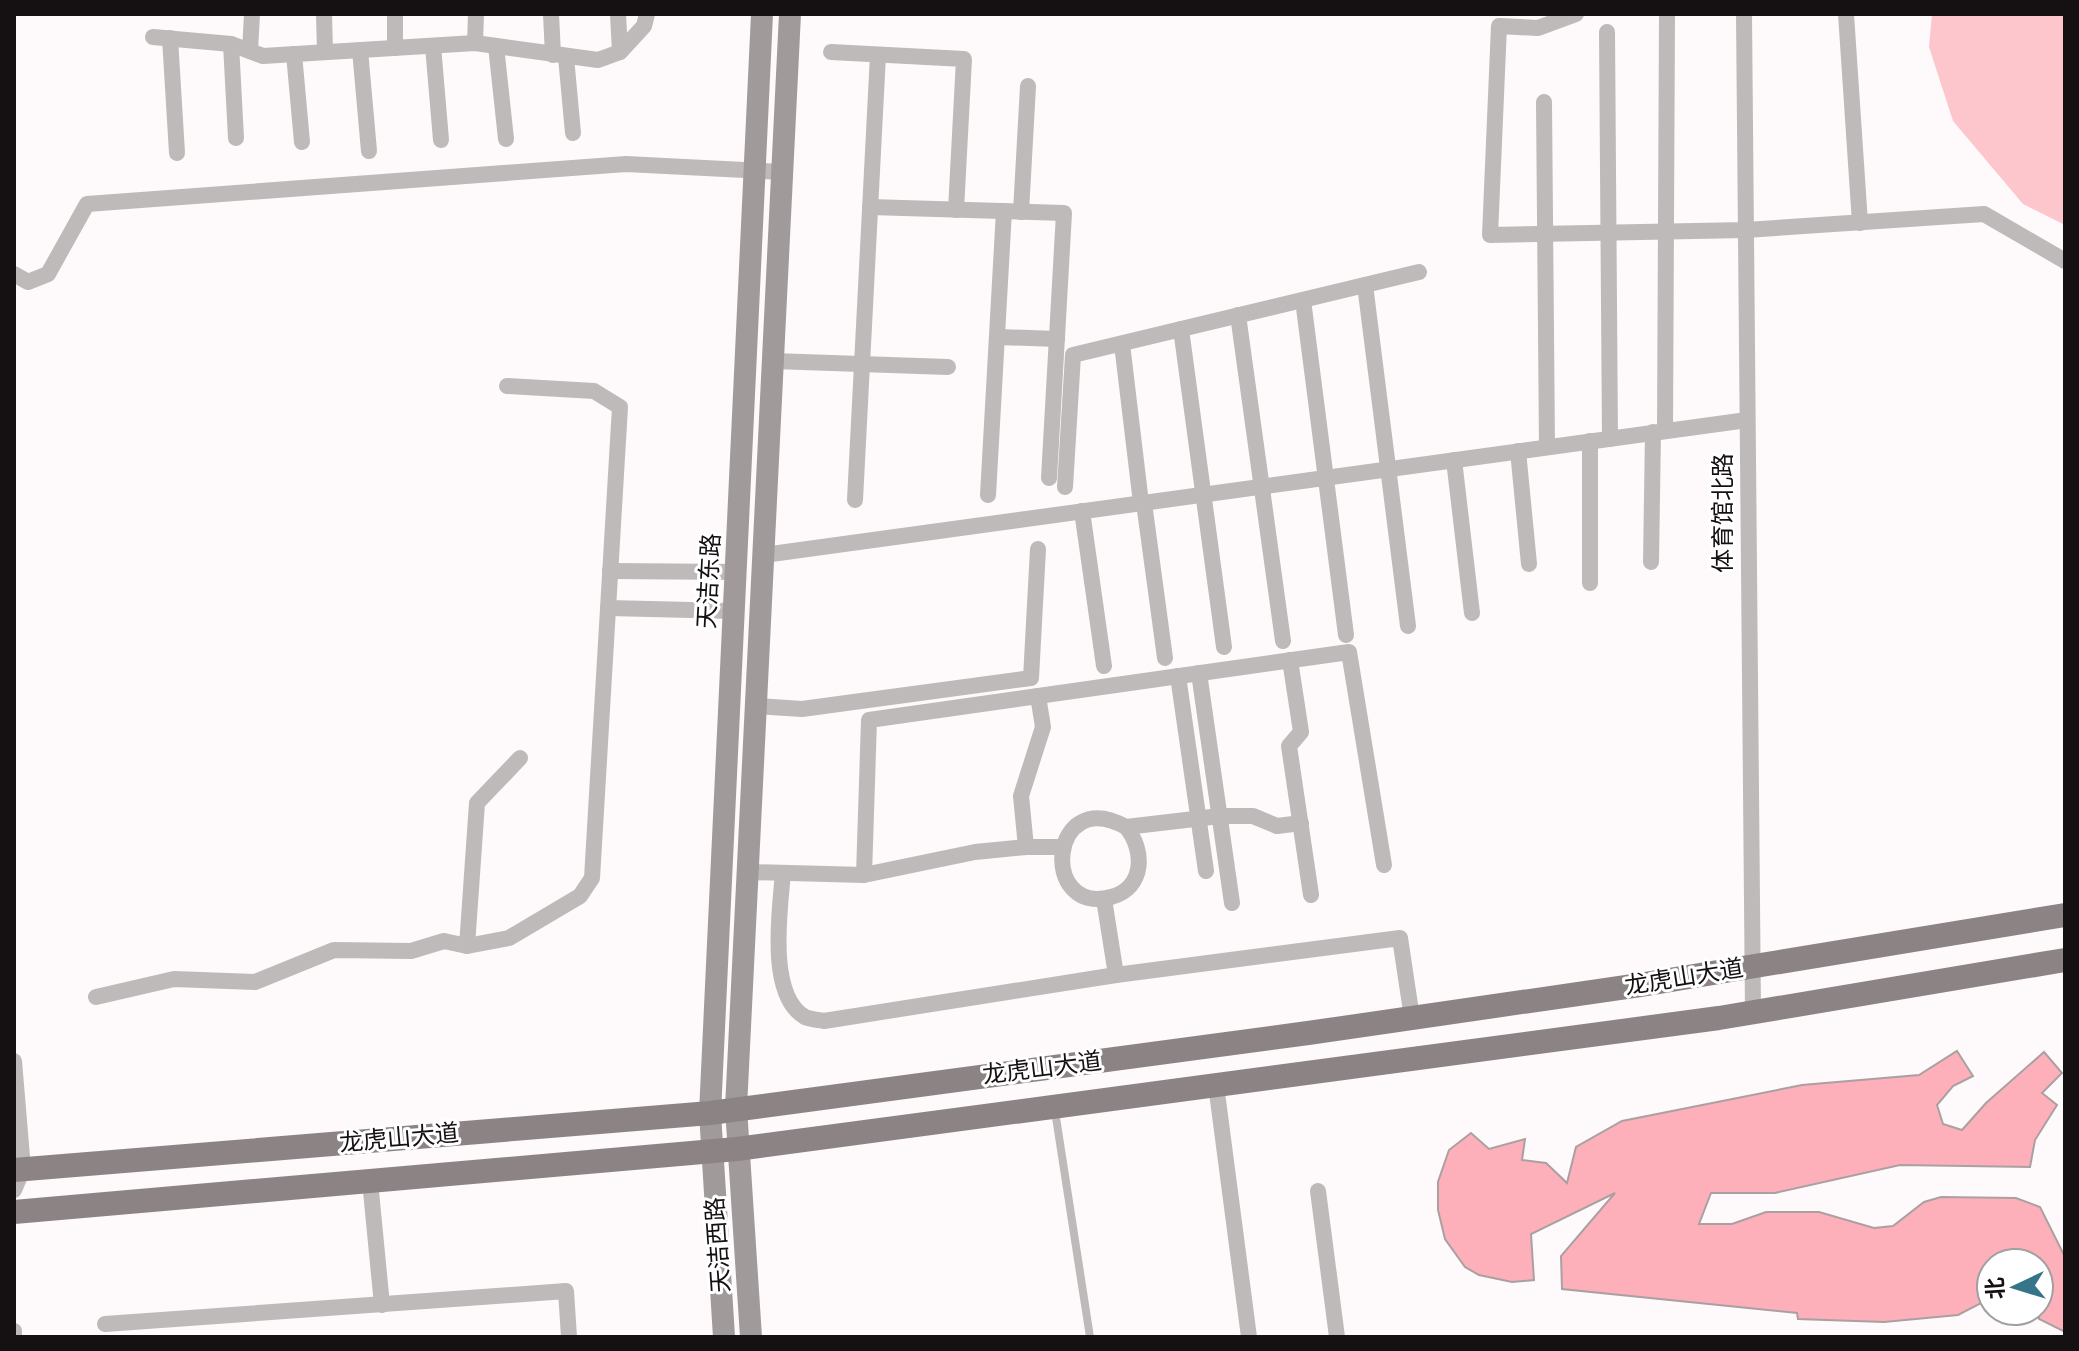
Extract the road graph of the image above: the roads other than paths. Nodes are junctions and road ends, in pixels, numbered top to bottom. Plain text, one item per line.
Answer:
1 (252, 14) edge
2 (324, 14) edge
3 (395, 14) edge
4 (476, 14) edge
5 (551, 14) edge
6 (618, 14) edge
7 (647, 14) edge
8 (762, 14) edge
9 (790, 14) edge
10 (1576, 14) edge
11 (1667, 14) edge
12 (1744, 14) edge
13 (1846, 14) edge
14 (1607, 32) dead end
15 (153, 37) dead end
16 (170, 38) junction
17 (475, 43) junction
18 (231, 44) junction
19 (433, 46) junction
20 (496, 46) junction
21 (395, 48) junction
22 (360, 50) junction
23 (250, 51) junction
24 (325, 52) junction
25 (620, 52) junction
26 (831, 52) dead end
27 (294, 54) junction
28 (878, 55) junction
29 (559, 56) junction
30 (1028, 86) dead end
31 (1544, 102) dead end
32 (573, 133) dead end
33 (236, 138) dead end
34 (506, 139) dead end
35 (441, 140) dead end
36 (302, 142) dead end
37 (369, 151) dead end
38 (177, 153) dead end
39 (754, 171) junction
40 (783, 172) junction
41 (870, 207) junction
42 (956, 210) junction
43 (1012, 212) junction
44 (1860, 223) junction
45 (1746, 230) junction
46 (1666, 232) junction
47 (1610, 233) junction
48 (1545, 234) junction
49 (2065, 261) edge
50 (1419, 272) dead end
51 (14, 274) edge
52 (1365, 285) junction
53 (1303, 300) junction
54 (1238, 315) junction
55 (1181, 329) junction
56 (998, 337) junction
57 (1057, 339) junction
58 (1122, 344) junction
59 (773, 361) junction
60 (862, 364) junction
61 (948, 367) dead end
62 (507, 386) dead end
63 (1747, 420) junction
64 (1659, 432) junction
65 (1610, 439) junction
66 (1590, 441) junction
67 (1547, 447) junction
68 (1518, 451) junction
69 (1454, 460) junction
70 (1389, 469) junction
71 (1326, 477) junction
72 (1049, 478) dead end
73 (1065, 487) dead end
74 (1260, 487) junction
75 (988, 495) dead end
76 (1201, 495) junction
77 (855, 500) dead end
78 (1142, 503) junction
79 (1082, 511) junction
80 (1038, 549) dead end
81 (764, 555) junction
82 (1651, 562) dead end
83 (1529, 564) dead end
84 (610, 571) junction
85 (735, 572) junction
86 (1590, 583) dead end
87 (608, 608) junction
88 (733, 611) junction
89 (1472, 613) dead end
90 (1408, 626) dead end
91 (1346, 635) dead end
92 (1283, 641) dead end
93 (1224, 647) dead end
94 (1165, 658) dead end
95 (1290, 660) junction
96 (1104, 666) dead end
97 (1199, 673) junction
98 (1178, 676) junction
99 (1038, 696) junction
100 (756, 706) junction
101 (520, 758) dead end
102 (1220, 816) junction
103 (1198, 818) junction
104 (1301, 823) junction
105 (1126, 827) junction
106 (1026, 847) junction
107 (1062, 847) junction
108 (1384, 865) dead end
109 (1206, 871) dead end
110 (748, 872) junction
111 (783, 873) junction
112 (864, 875) junction
113 (1311, 895) dead end
114 (1104, 899) junction
115 (1232, 903) dead end
116 (2065, 915) edge
117 (467, 946) junction
118 (2065, 960) edge
119 (1750, 966) junction
120 (1116, 975) junction
121 (96, 997) dead end
122 (1753, 1012) junction
123 (1412, 1018) junction
124 (14, 1061) edge
125 (1216, 1085) junction
126 (1054, 1107) junction
127 (736, 1108) junction
128 (710, 1113) junction
129 (737, 1149) junction
130 (711, 1151) junction
131 (17, 1177) edge
132 (370, 1181) junction
133 (1318, 1191) dead end
134 (14, 1212) edge
135 (382, 1305) junction
136 (105, 1324) dead end
137 (14, 1331) edge
138 (14, 1337) edge
139 (569, 1337) edge
140 (724, 1337) edge
141 (751, 1337) edge
142 (1090, 1337) edge
143 (1249, 1337) edge
144 (1337, 1337) edge

1 - 23 street
2 - 24 street
3 - 21 street
4 - 17 street
5 - 29 street
6 - 25 street
7 - 25 street
8 - 39 main road, 天洁东路
9 - 40 main road
10 - 48 street
11 - 46 street
12 - 45 street, 体育馆北路
13 - 44 street
14 - 47 street
15 - 16 street
16 - 18 street
16 - 38 street
17 - 19 street
17 - 20 street
18 - 23 street
18 - 33 street
19 - 21 street
19 - 35 street
20 - 29 street
20 - 34 street
21 - 22 street
22 - 24 street
22 - 37 street
23 - 27 street
24 - 27 street
25 - 29 street
26 - 28 street
27 - 36 street
28 - 41 street
28 - 42 street
29 - 32 street
30 - 43 street
31 - 48 street
39 - 40 street
39 - 51 street
39 - 85 main road, 天洁东路
40 - 59 main road
41 - 42 street
41 - 60 street
42 - 43 street
43 - 56 street
43 - 57 street
44 - 45 street
44 - 49 street
45 - 46 street
45 - 63 street, 体育馆北路
46 - 47 street
46 - 64 street
47 - 48 street
47 - 65 street
48 - 67 street
50 - 52 street
52 - 53 street
52 - 70 street
53 - 54 street
53 - 71 street
54 - 55 street
54 - 74 street
55 - 58 street
55 - 76 street
56 - 57 street
56 - 75 street
57 - 72 street
58 - 73 street
58 - 78 street
59 - 60 street
59 - 81 main road
60 - 61 street
60 - 77 street
62 - 84 street
63 - 64 street
63 - 119 street, 体育馆北路
64 - 65 street
64 - 82 street
65 - 66 street
66 - 67 street
66 - 86 street
67 - 68 street
68 - 69 street
68 - 83 street
69 - 70 street
69 - 89 street
70 - 71 street
70 - 90 street
71 - 74 street
71 - 91 street
74 - 76 street
74 - 92 street
76 - 78 street
76 - 93 street
78 - 79 street
78 - 94 street
79 - 81 street
79 - 96 street
80 - 100 street
81 - 100 main road
84 - 85 street
84 - 87 street
85 - 88 main road, 天洁东路
87 - 88 street
87 - 117 street
88 - 128 main road, 天洁东路
95 - 97 street
95 - 104 street
95 - 108 street
97 - 98 street
97 - 102 street
98 - 99 street
98 - 103 street
99 - 106 street
99 - 112 street
100 - 110 main road
101 - 117 street
102 - 103 street
102 - 104 street
102 - 115 street
103 - 105 street
103 - 109 street
104 - 113 street
105 - 107 street
105 - 114 street
106 - 107 street
106 - 112 street
107 - 114 street
110 - 111 street
110 - 127 main road
111 - 112 street
111 - 120 street
114 - 120 street
116 - 119 main road, 龙虎山大道
117 - 121 street
118 - 122 main road, 龙虎山大道
119 - 122 street, 体育馆北路
119 - 123 main road, 龙虎山大道
120 - 123 street
122 - 125 main road, 龙虎山大道
123 - 127 main road, 龙虎山大道
124 - 131 street
125 - 126 main road, 龙虎山大道
125 - 143 street
126 - 129 main road, 龙虎山大道
126 - 142 lane
127 - 128 main road, 龙虎山大道
127 - 129 main road
128 - 130 main road, 天洁东路
128 - 131 main road, 龙虎山大道
129 - 130 main road, 龙虎山大道
129 - 141 main road, 天洁西路
130 - 132 main road, 龙虎山大道
130 - 140 main road, 天洁西路
132 - 134 main road, 龙虎山大道
132 - 135 street
133 - 144 street
135 - 136 street
135 - 139 street
137 - 138 street

